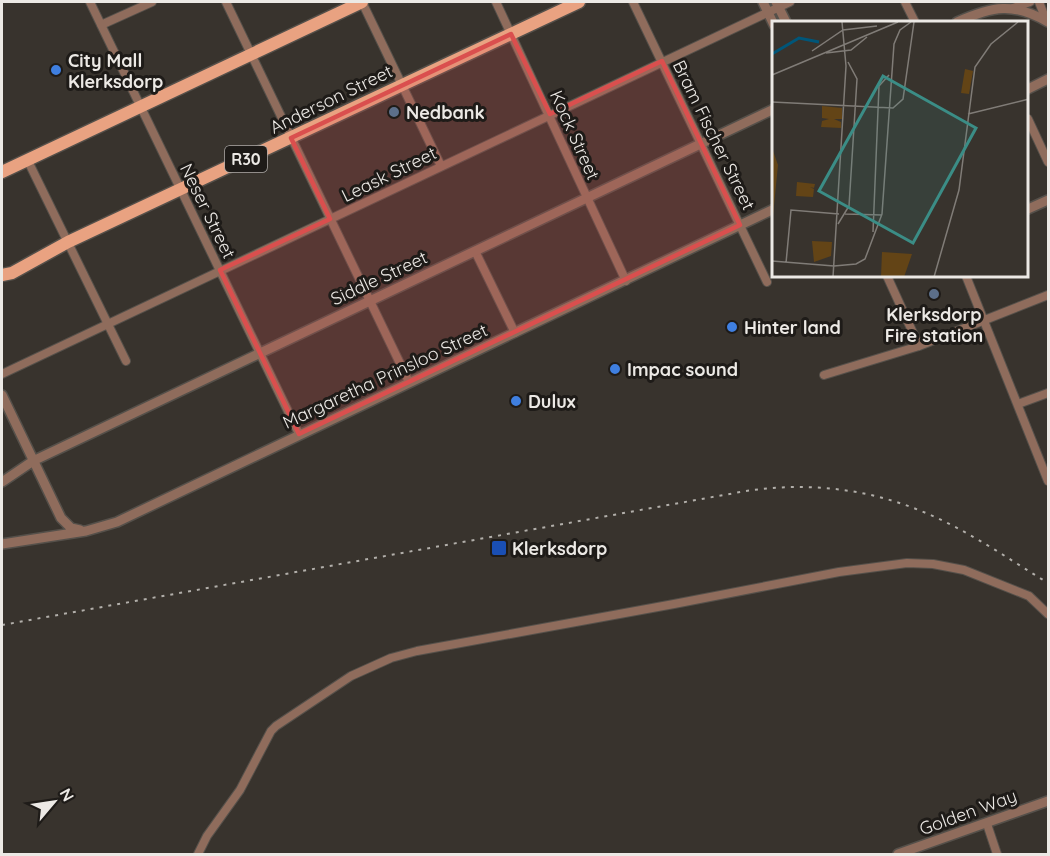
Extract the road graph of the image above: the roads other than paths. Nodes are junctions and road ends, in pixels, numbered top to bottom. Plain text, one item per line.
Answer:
1 (90, 2) edge
2 (152, 2) edge
3 (226, 2) edge
4 (362, 2) edge
5 (496, 2) edge
6 (579, 2) edge
7 (633, 2) edge
8 (763, 2) edge
9 (790, 2) edge
10 (905, 2) edge
11 (1030, 2) edge
12 (1039, 2) edge
13 (777, 4) edge
14 (1013, 8) junction
15 (767, 11) junction
16 (772, 21) edge
17 (786, 21) edge
18 (914, 21) edge
19 (959, 21) edge
20 (1047, 21) edge
21 (101, 25) junction
22 (511, 33) junction
23 (251, 55) junction
24 (662, 62) junction
25 (1048, 79) edge
26 (402, 85) junction
27 (1029, 88) edge
28 (141, 106) junction
29 (772, 110) edge
30 (550, 114) junction
31 (1029, 121) edge
32 (291, 138) junction
33 (699, 143) junction
34 (27, 159) junction
35 (1048, 162) edge
36 (441, 166) junction
37 (2, 172) edge
38 (181, 190) junction
39 (587, 198) junction
40 (1048, 200) edge
41 (1029, 209) edge
42 (772, 210) edge
43 (330, 219) junction
44 (740, 225) junction
45 (68, 242) junction
46 (475, 251) junction
47 (220, 270) junction
48 (5, 275) edge
49 (888, 278) edge
50 (967, 278) edge
51 (626, 281) junction
52 (767, 282) dead end
53 (1048, 295) edge
54 (369, 302) junction
55 (985, 320) junction
56 (107, 322) junction
57 (515, 333) junction
58 (919, 346) junction
59 (260, 353) junction
60 (126, 361) dead end
61 (2, 374) edge
62 (824, 375) dead end
63 (409, 382) junction
64 (1048, 393) edge
65 (2, 395) edge
66 (1018, 404) junction
67 (299, 434) junction
68 (33, 461) junction
69 (1048, 481) edge
70 (2, 482) edge
71 (86, 531) junction
72 (2, 544) edge
73 (1048, 614) edge
74 (1048, 801) edge
75 (987, 824) junction
76 (198, 855) edge
77 (898, 855) edge
78 (997, 855) edge

1 - 21 street, Neser Street
2 - 21 street
3 - 23 street
4 - 23 main road
4 - 26 street
5 - 22 street, Kock Street
6 - 22 main road, Anderson Street / R30
7 - 24 street, Bram Fischer Street
8 - 15 street
9 - 13 street, Leask Street
10 - 18 street
11 - 14 street
12 - 20 street
13 - 15 street, Leask Street
13 - 17 street
14 - 19 street
14 - 20 street
15 - 16 street
15 - 24 street, Leask Street
21 - 28 street, Neser Street
22 - 26 main road, Anderson Street / R30
22 - 30 street, Kock Street
23 - 28 main road
23 - 32 street
24 - 30 street, Leask Street
24 - 33 street, Bram Fischer Street
25 - 27 street
26 - 32 main road, Anderson Street / R30
26 - 36 street
28 - 34 main road
28 - 38 street, Neser Street
29 - 33 street, Siddle Street
30 - 36 street, Leask Street
30 - 39 street, Kock Street
31 - 35 street
32 - 38 main road, Anderson Street / R30
32 - 43 street
33 - 39 street, Siddle Street
33 - 44 street, Bram Fischer Street
34 - 37 main road
34 - 45 street
36 - 43 street, Leask Street
38 - 45 main road, Anderson Street / R30
38 - 47 street, Neser Street
39 - 46 street, Siddle Street
39 - 51 street, Kock Street
40 - 41 street
42 - 44 street, Margaretha Prinsloo Street
43 - 47 street, Leask Street
43 - 54 street
44 - 51 street, Margaretha Prinsloo Street
44 - 52 street, Bram Fischer Street
45 - 48 main road, Anderson Street / R30
45 - 56 street
46 - 54 street, Siddle Street
46 - 57 street
47 - 56 street, Leask Street
47 - 59 street, Neser Street
49 - 58 street
50 - 55 street
51 - 57 street, Margaretha Prinsloo Street
53 - 55 street
54 - 59 street, Siddle Street
54 - 63 street
55 - 58 street
55 - 66 street
56 - 60 street
56 - 61 street, Leask Street
57 - 63 street, Margaretha Prinsloo Street
58 - 62 street
59 - 67 street, Neser Street
59 - 68 street, Siddle Street
63 - 67 street, Margaretha Prinsloo Street
64 - 66 street
65 - 68 street
66 - 69 street
67 - 71 street, Margaretha Prinsloo Street
68 - 70 street, Siddle Street
68 - 71 street
71 - 72 street, Margaretha Prinsloo Street
73 - 76 street
74 - 75 street, Golden Way
75 - 77 street, Golden Way
75 - 78 street

